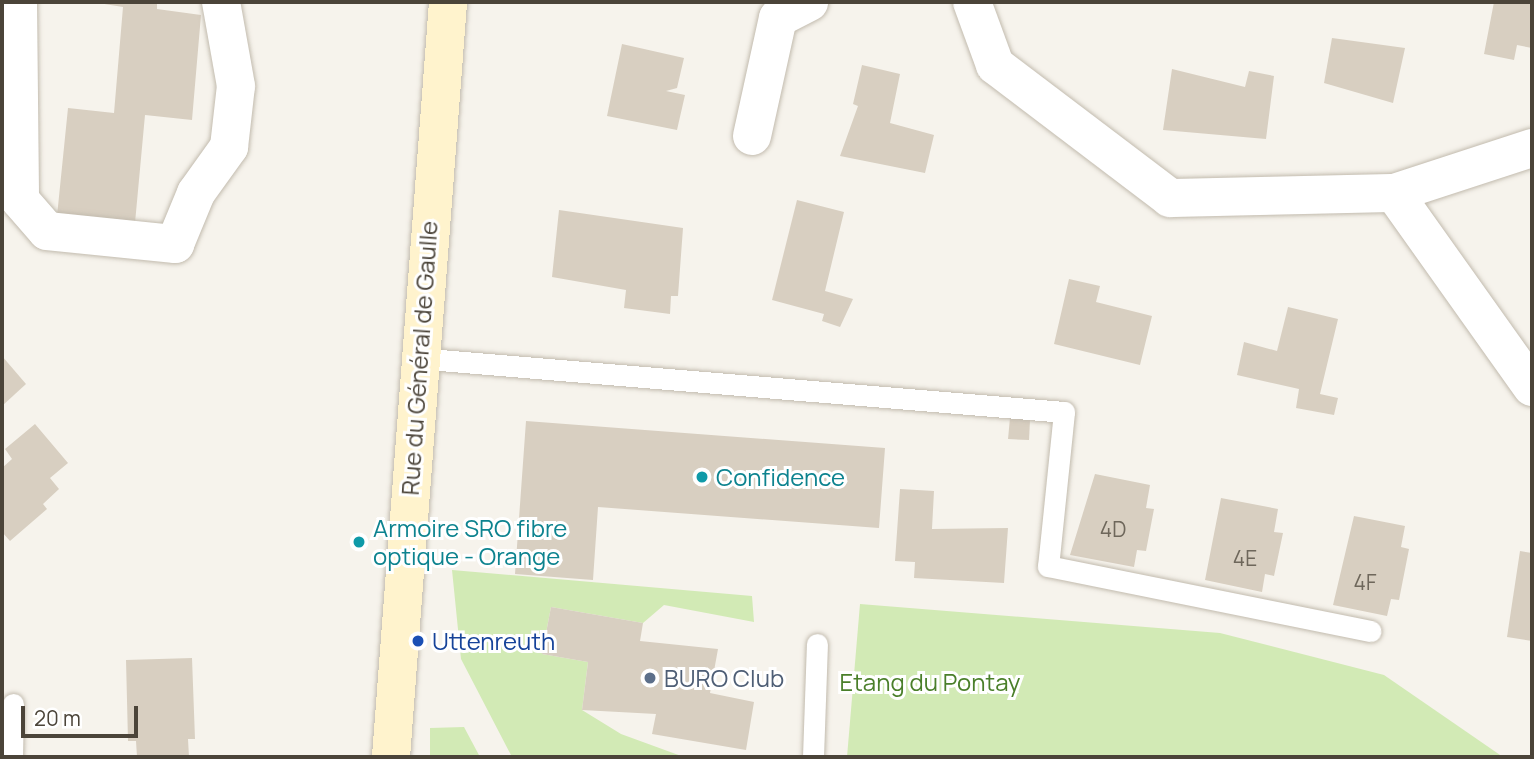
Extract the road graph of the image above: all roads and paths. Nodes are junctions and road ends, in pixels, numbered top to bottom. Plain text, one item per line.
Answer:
1 (18, 2) edge
2 (221, 2) edge
3 (448, 2) edge
4 (809, 2) edge
5 (972, 2) edge
6 (752, 136) dead end
7 (1532, 148) edge
8 (11, 191) edge
9 (1394, 193) junction
10 (416, 358) junction
11 (1532, 387) edge
12 (1371, 631) dead end
13 (817, 644) dead end
14 (13, 704) dead end
15 (12, 757) edge
16 (391, 757) edge
17 (813, 757) edge

1 - 8 street
2 - 8 street
3 - 10 main road, Rue du Général de Gaulle
4 - 6 street
5 - 9 street
7 - 9 street
9 - 11 street
10 - 12 lane
10 - 16 main road, Rue du Général de Gaulle
13 - 17 lane
14 - 15 lane

